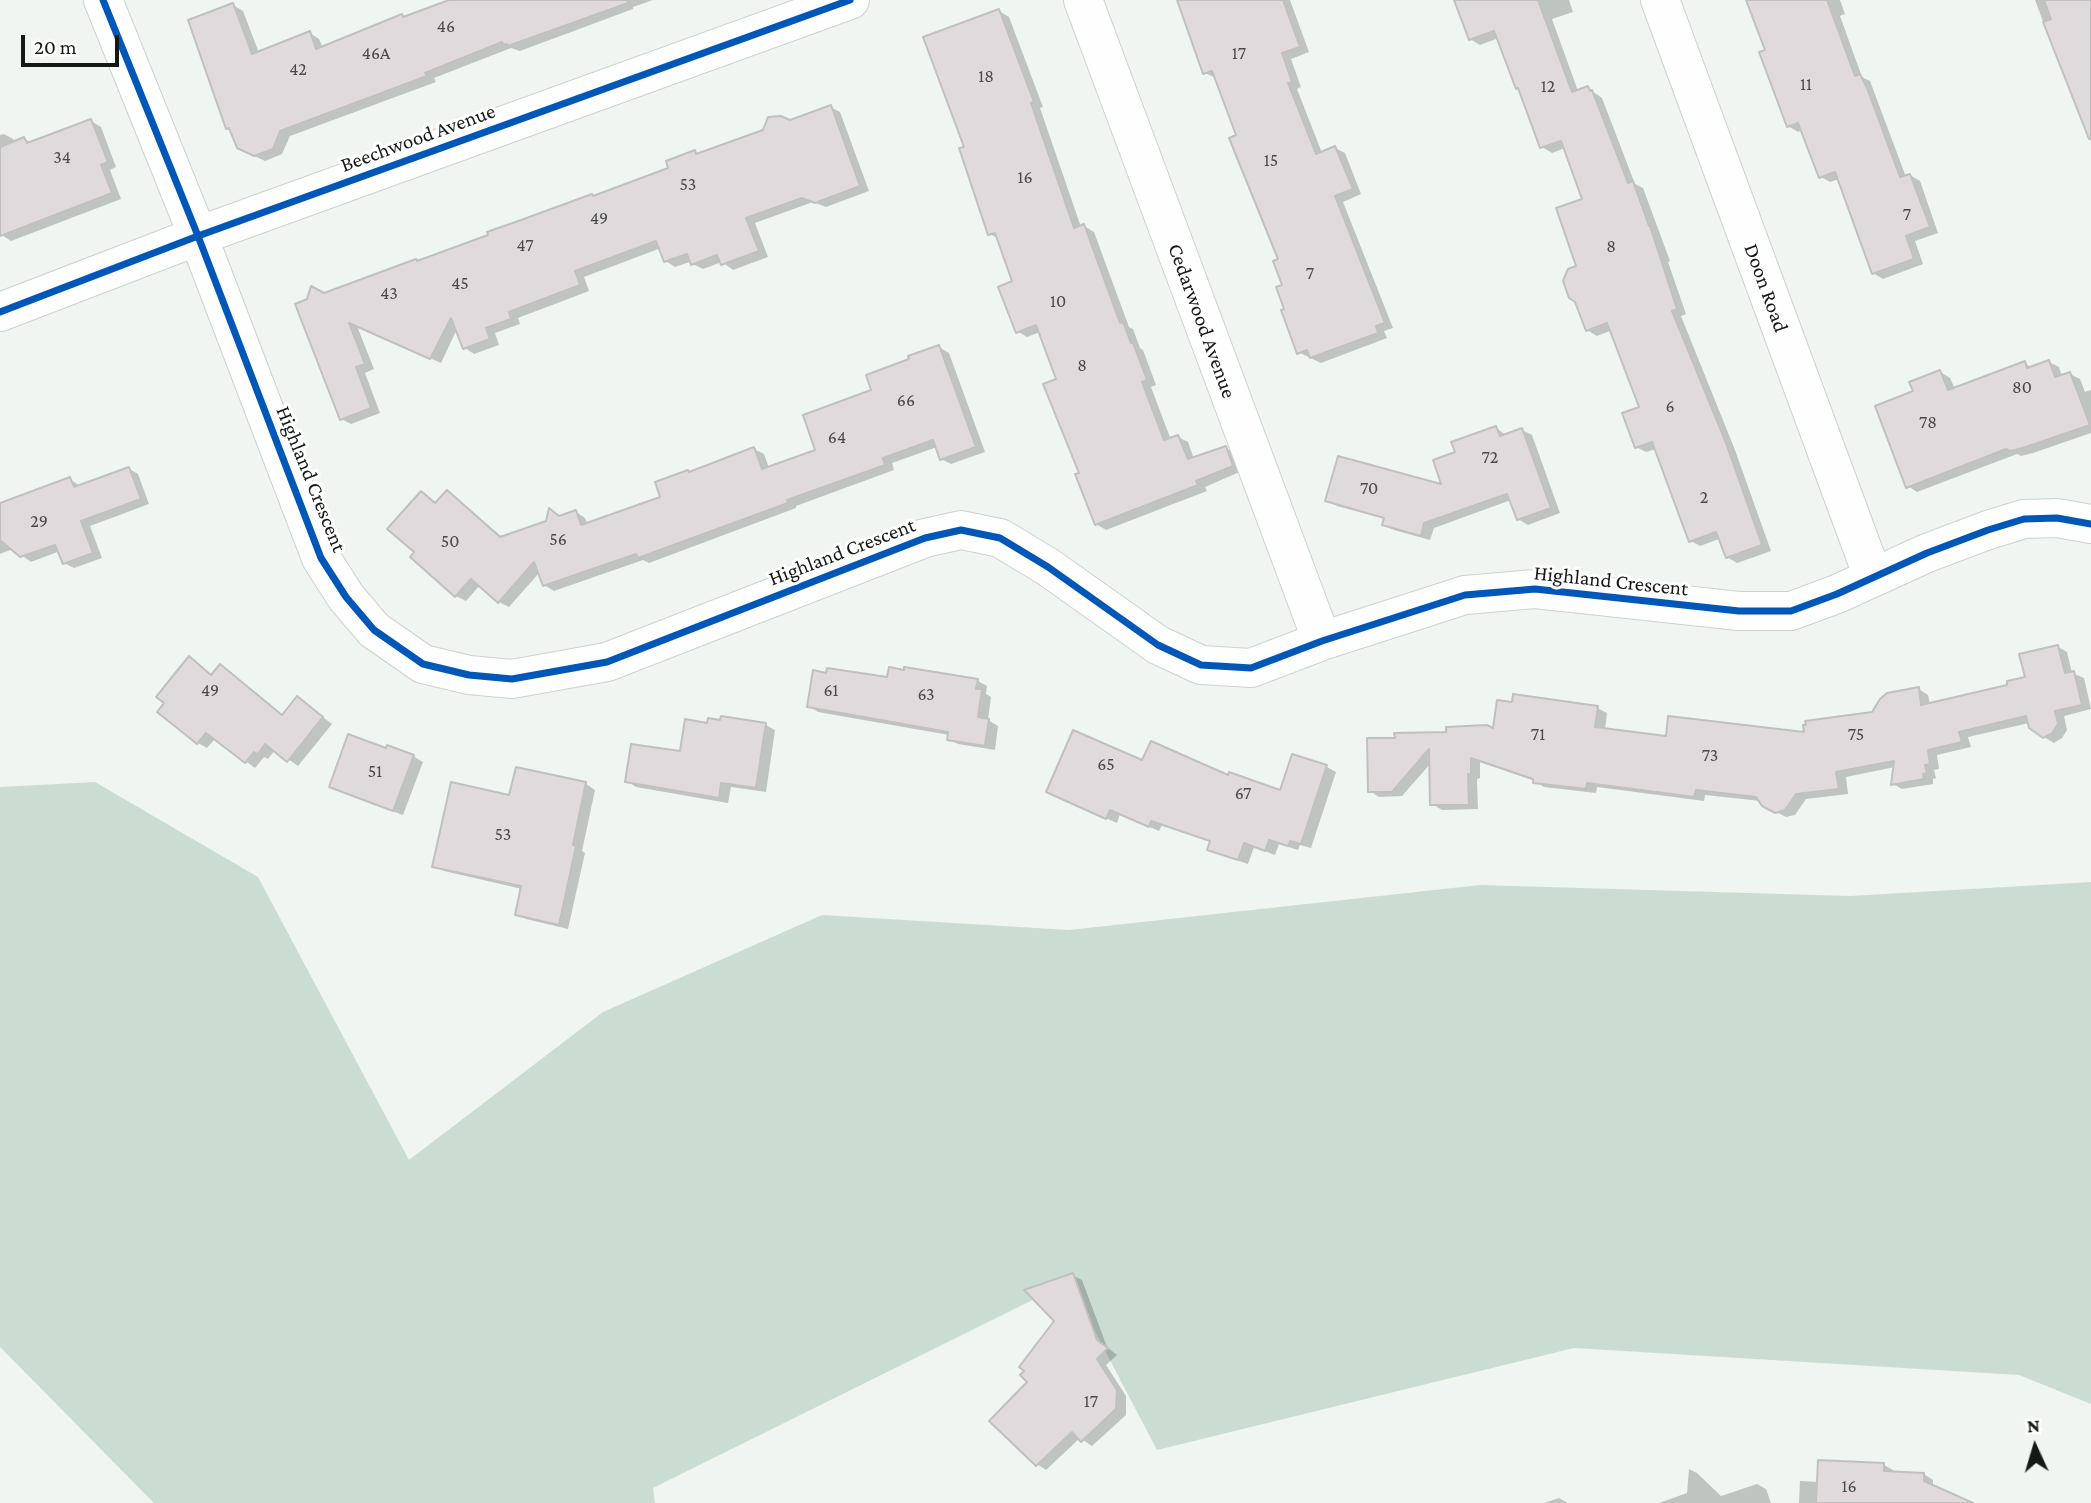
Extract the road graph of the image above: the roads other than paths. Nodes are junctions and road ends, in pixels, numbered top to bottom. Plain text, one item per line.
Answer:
1 (103, 0) edge
2 (850, 0) edge
3 (1083, 0) edge
4 (1660, 0) edge
5 (198, 236) junction
6 (0, 313) edge
7 (2091, 524) edge
8 (1872, 577) junction
9 (1322, 642) junction

1 - 5 street, Highland Crescent
2 - 5 street, Beechwood Avenue
3 - 9 street, Cedarwood Avenue
4 - 8 street, Doon Road
5 - 6 street, Beechwood Avenue
5 - 9 street, Highland Crescent
7 - 8 street, Highland Crescent
8 - 9 street, Highland Crescent

